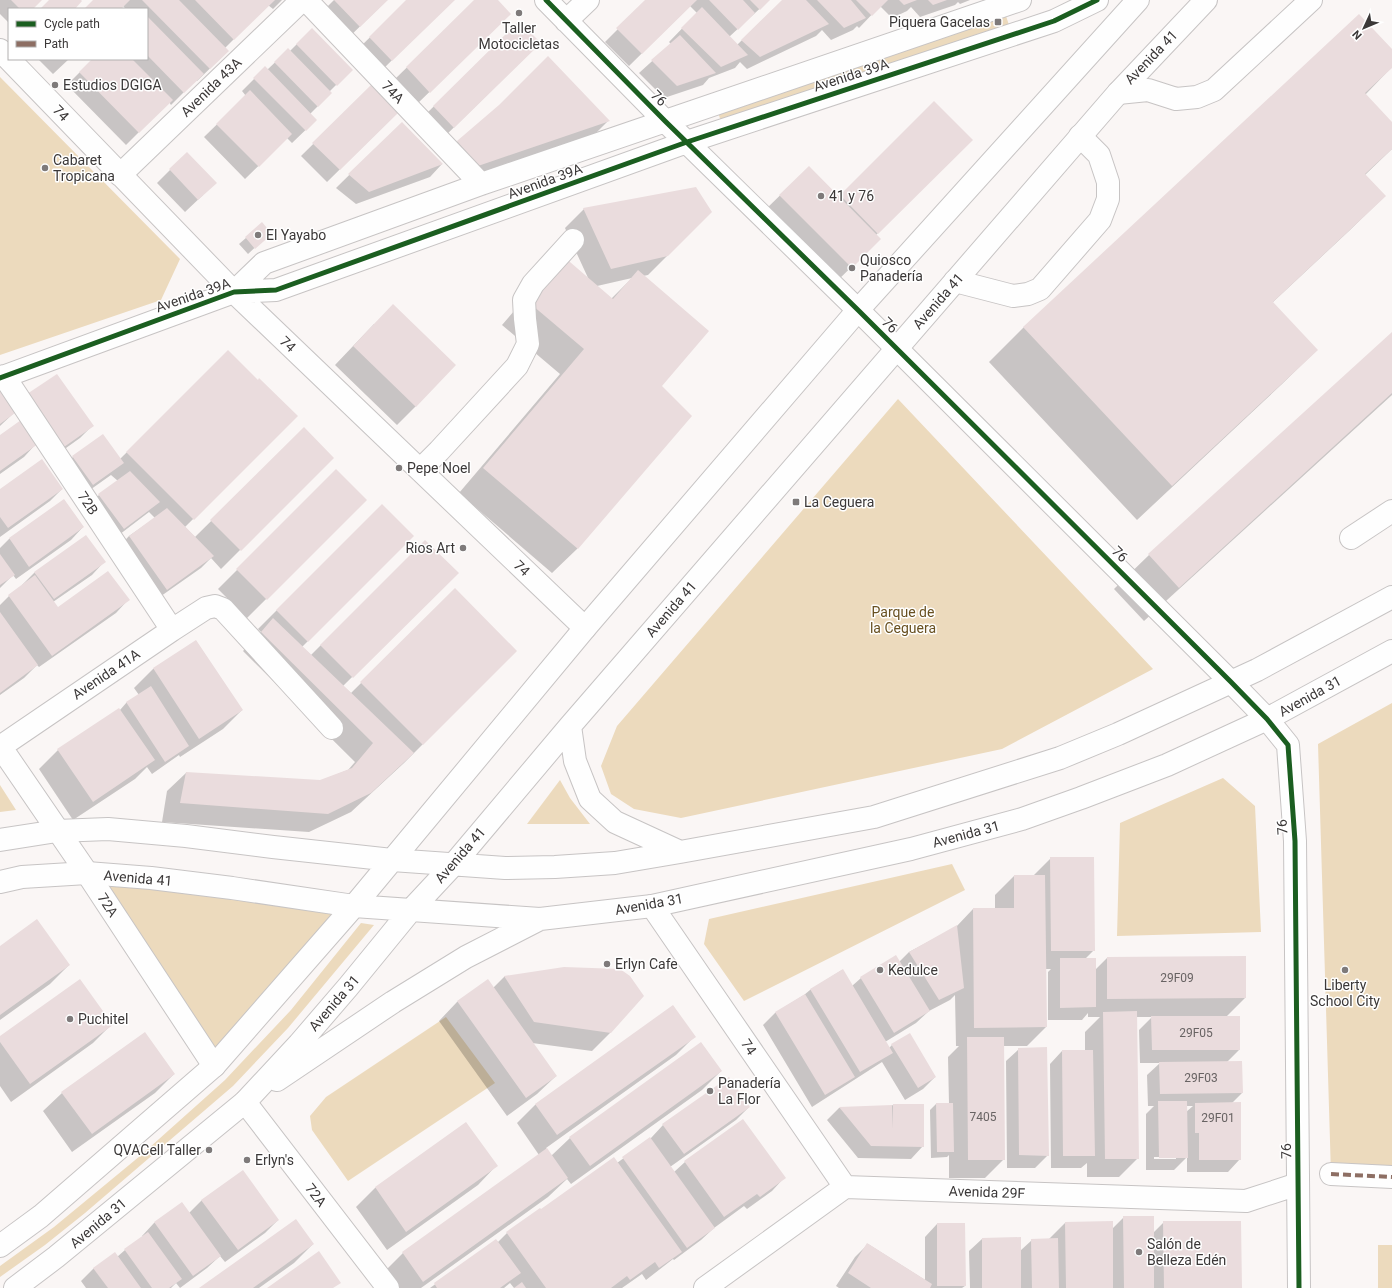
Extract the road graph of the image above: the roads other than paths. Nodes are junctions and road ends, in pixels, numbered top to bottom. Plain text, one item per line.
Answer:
1 (302, 0) edge
2 (306, 0) edge
3 (546, 0) edge
4 (588, 0) edge
5 (1020, 0) edge
6 (1097, 0) edge
7 (1138, 0) edge
8 (1206, 0) edge
9 (1311, 0) edge
10 (566, 21) junction
11 (0, 50) edge
12 (8, 58) edge
13 (10, 60) edge
14 (1118, 93) junction
15 (666, 121) junction
16 (1080, 136) junction
17 (688, 142) junction
18 (120, 175) junction
19 (481, 184) junction
20 (573, 240) dead end
21 (956, 280) junction
22 (234, 292) junction
23 (858, 310) junction
24 (896, 348) junction
25 (2, 377) edge
26 (420, 470) junction
27 (1392, 511) edge
28 (1351, 538) dead end
29 (1392, 597) edge
30 (585, 628) junction
31 (172, 630) junction
32 (1392, 651) edge
33 (1231, 682) junction
34 (1267, 719) junction
35 (570, 726) junction
36 (332, 728) dead end
37 (0, 747) edge
38 (58, 831) junction
39 (0, 840) edge
40 (680, 852) junction
41 (392, 860) junction
42 (453, 865) junction
43 (87, 874) junction
44 (0, 882) edge
45 (354, 906) junction
46 (652, 906) junction
47 (411, 910) junction
48 (540, 919) junction
49 (214, 1066) junction
50 (245, 1102) junction
51 (1331, 1174) dead end
52 (1392, 1177) edge
53 (1298, 1184) junction
54 (845, 1188) junction
55 (0, 1246) edge
56 (15, 1288) edge
57 (388, 1288) edge
58 (705, 1288) edge
59 (1299, 1288) edge

1 - 18 main road, Avenida 43A
2 - 19 main road, 74A
3 - 10 main road, 76
4 - 10 main road
5 - 15 main road, Avenida 39A
6 - 17 main road, Avenida 39A
7 - 23 main road
8 - 14 main road, Avenida 41
9 - 14 main road
10 - 15 main road, 76
11 - 12 main road, 74
13 - 18 main road, 74
14 - 16 main road, Avenida 41
15 - 17 main road, 76
15 - 19 main road, Avenida 39A
16 - 21 main road, Avenida 41
16 - 21 main road
17 - 22 main road, Avenida 39A
17 - 23 main road, 76
18 - 22 main road, 74
19 - 22 main road, Avenida 39A
20 - 26 main road
21 - 24 main road, Avenida 41
22 - 25 main road, Avenida 39A
22 - 26 main road, 74
23 - 24 main road, 76
23 - 30 main road
24 - 33 main road, 76
24 - 35 main road, Avenida 41
25 - 31 main road, 72B
26 - 30 main road, 74
27 - 28 main road
29 - 33 main road
30 - 41 main road
31 - 36 main road, Avenida 41A
31 - 37 main road, Avenida 41A
32 - 34 main road, Avenida 31
33 - 34 main road, 76
33 - 40 main road
34 - 46 main road, Avenida 31
34 - 53 main road, 76
35 - 40 main road
35 - 42 main road, Avenida 41
37 - 38 main road, 72A
38 - 39 main road
38 - 41 main road
38 - 43 main road, 72A
40 - 42 main road
41 - 42 main road
41 - 45 main road
42 - 47 main road, Avenida 41
43 - 44 main road, Avenida 41
43 - 45 main road, Avenida 41
43 - 49 main road, 72A
45 - 47 main road, Avenida 41
45 - 49 main road
46 - 48 main road, Avenida 31
46 - 54 main road, 74
47 - 48 main road, Avenida 31
47 - 50 main road, Avenida 31
48 - 50 main road
49 - 55 main road
50 - 56 main road, Avenida 31
50 - 57 main road, 72A
51 - 52 main road
53 - 54 main road, Avenida 29F
53 - 59 main road, 76
54 - 58 main road

